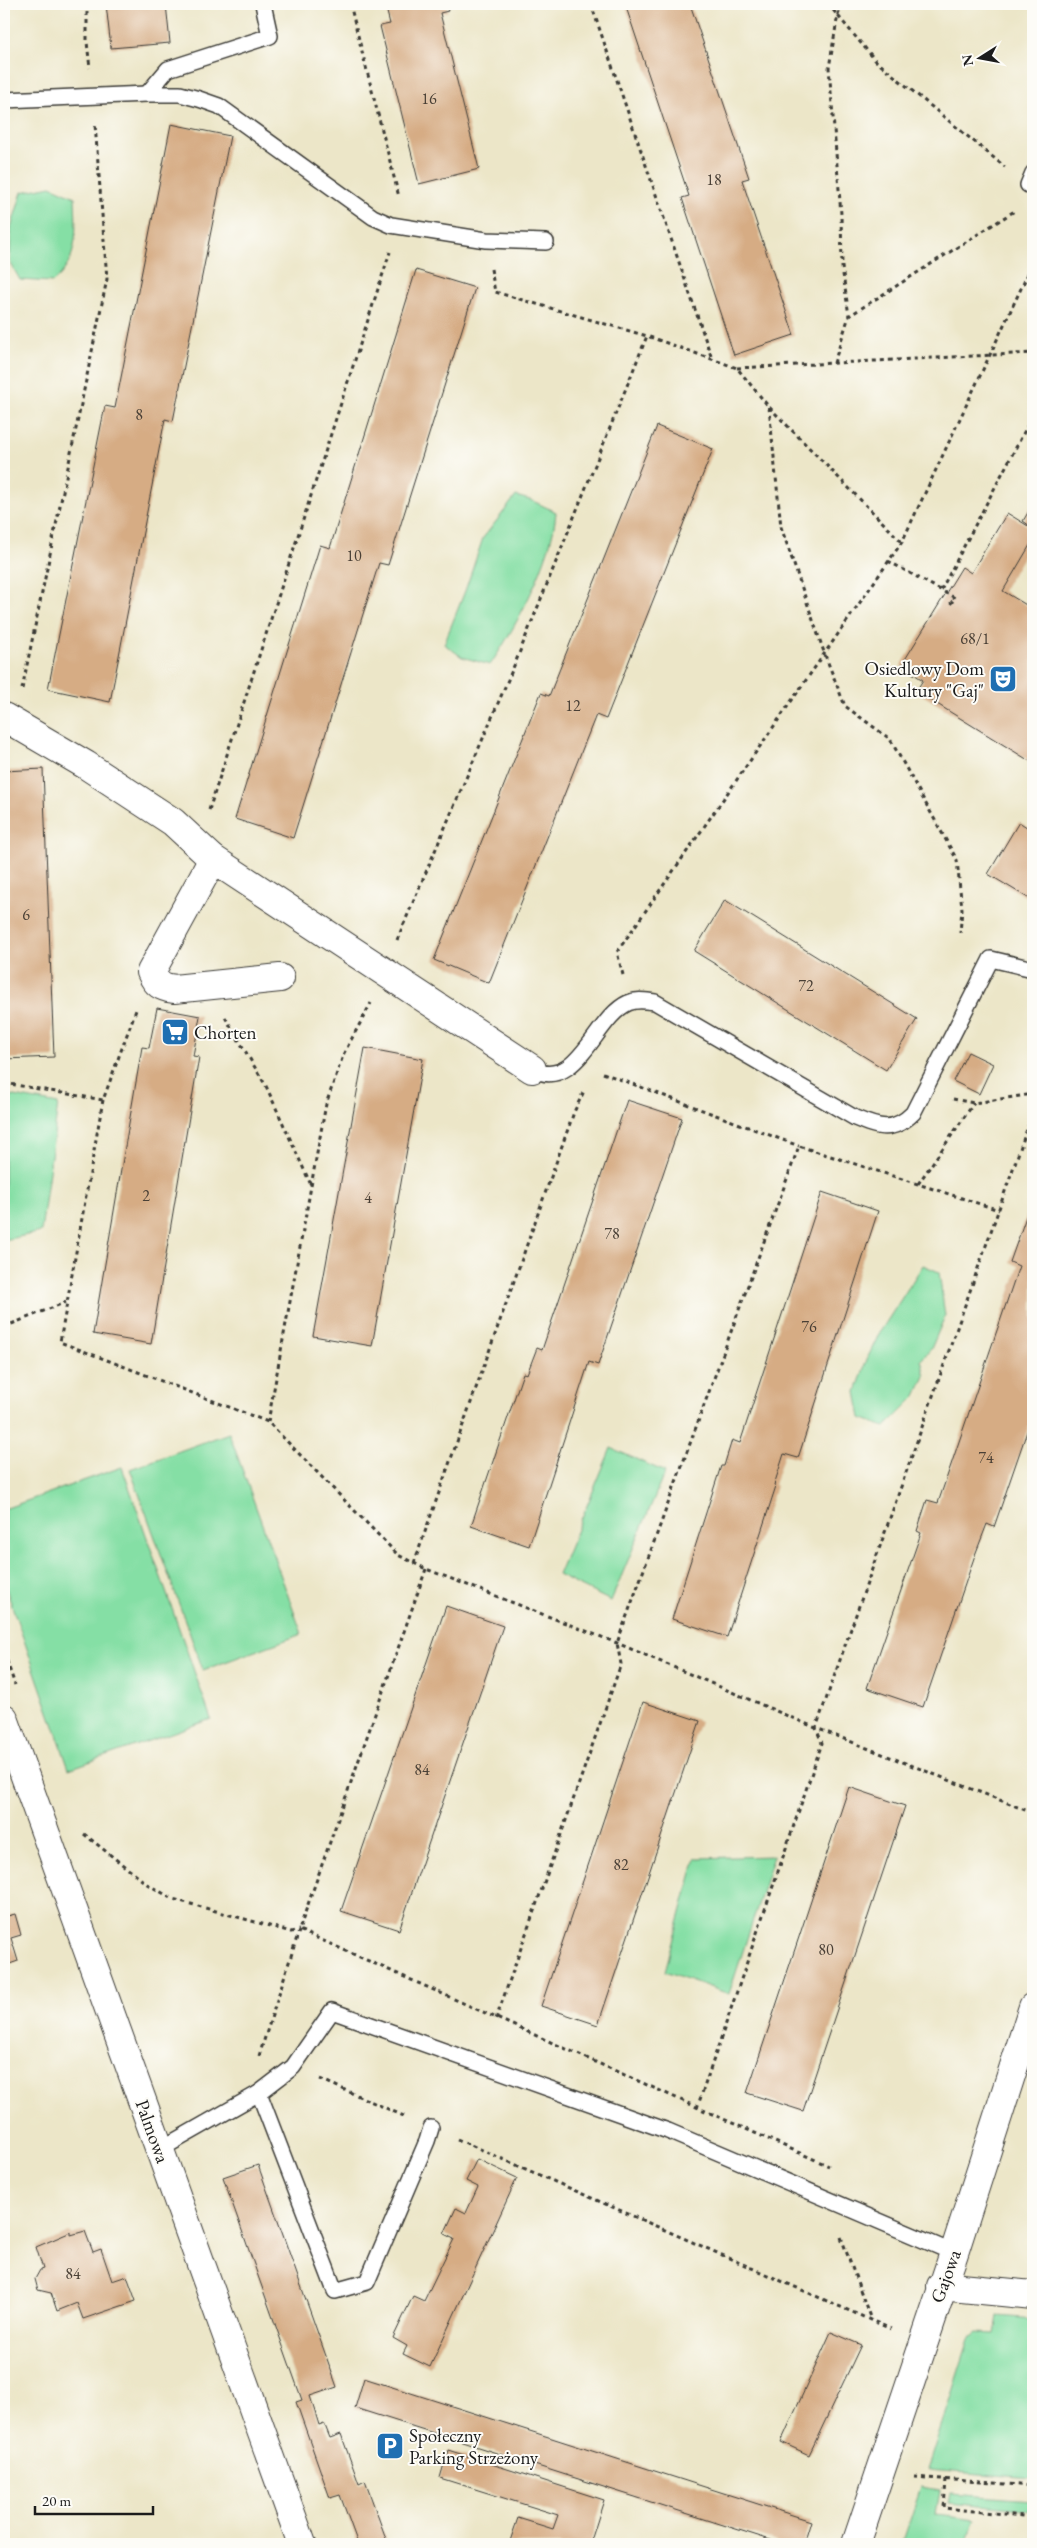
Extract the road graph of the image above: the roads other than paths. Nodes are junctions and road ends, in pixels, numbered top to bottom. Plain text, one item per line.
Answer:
1 (264, 4) edge
2 (147, 94) junction
3 (4, 100) edge
4 (546, 242) dead end
5 (10, 720) edge
6 (205, 852) junction
7 (1033, 969) edge
8 (280, 978) dead end
9 (532, 1069) joint
10 (4, 1718) edge
11 (1033, 2006) edge
12 (260, 2093) junction
13 (431, 2128) road end
14 (159, 2150) junction
15 (954, 2253) junction
16 (941, 2286) junction
17 (1033, 2296) edge
18 (302, 2544) edge
19 (856, 2544) edge

1 - 2 lane
2 - 3 lane
2 - 4 lane
5 - 6 street
6 - 8 street
6 - 9 street
7 - 9 lane
10 - 14 street, Palmowa
11 - 15 street, Gajowa
12 - 13 lane
12 - 14 lane
12 - 15 lane
14 - 18 street, Palmowa
15 - 16 street, Gajowa
16 - 17 street
16 - 19 street, Gajowa

